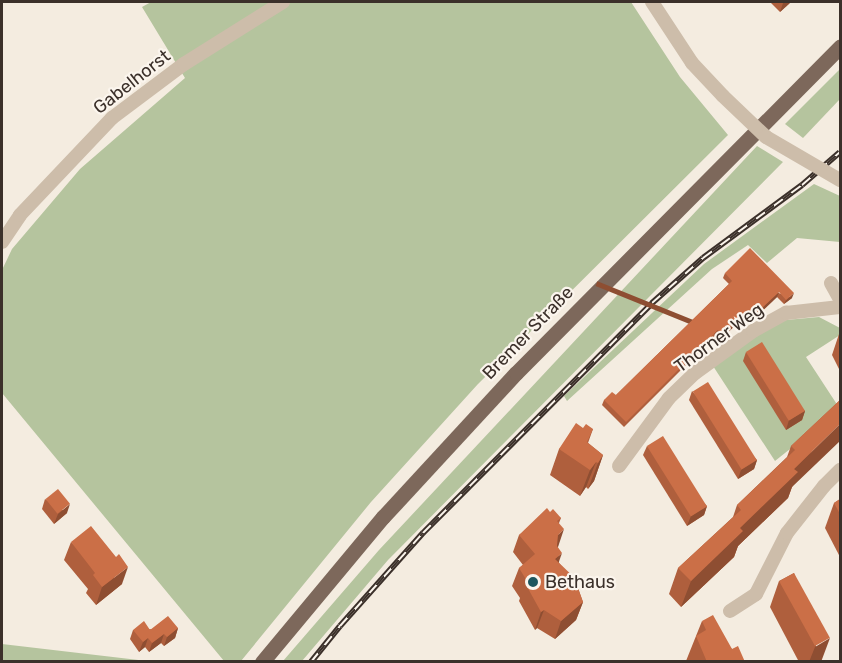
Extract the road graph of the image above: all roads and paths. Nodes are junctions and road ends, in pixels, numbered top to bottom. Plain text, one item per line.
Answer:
1 (283, 2) edge
2 (652, 2) edge
3 (840, 47) edge
4 (840, 180) edge
5 (2, 242) edge
6 (831, 283) dead end
7 (840, 299) edge
8 (840, 307) edge
9 (619, 466) dead end
10 (840, 470) edge
11 (730, 611) dead end
12 (261, 662) edge

1 - 5 street, Gabelhorst
2 - 4 street, bridge
3 - 12 main road, Bremer Straße
6 - 7 street
8 - 9 street, Thorner Weg
10 - 11 street

